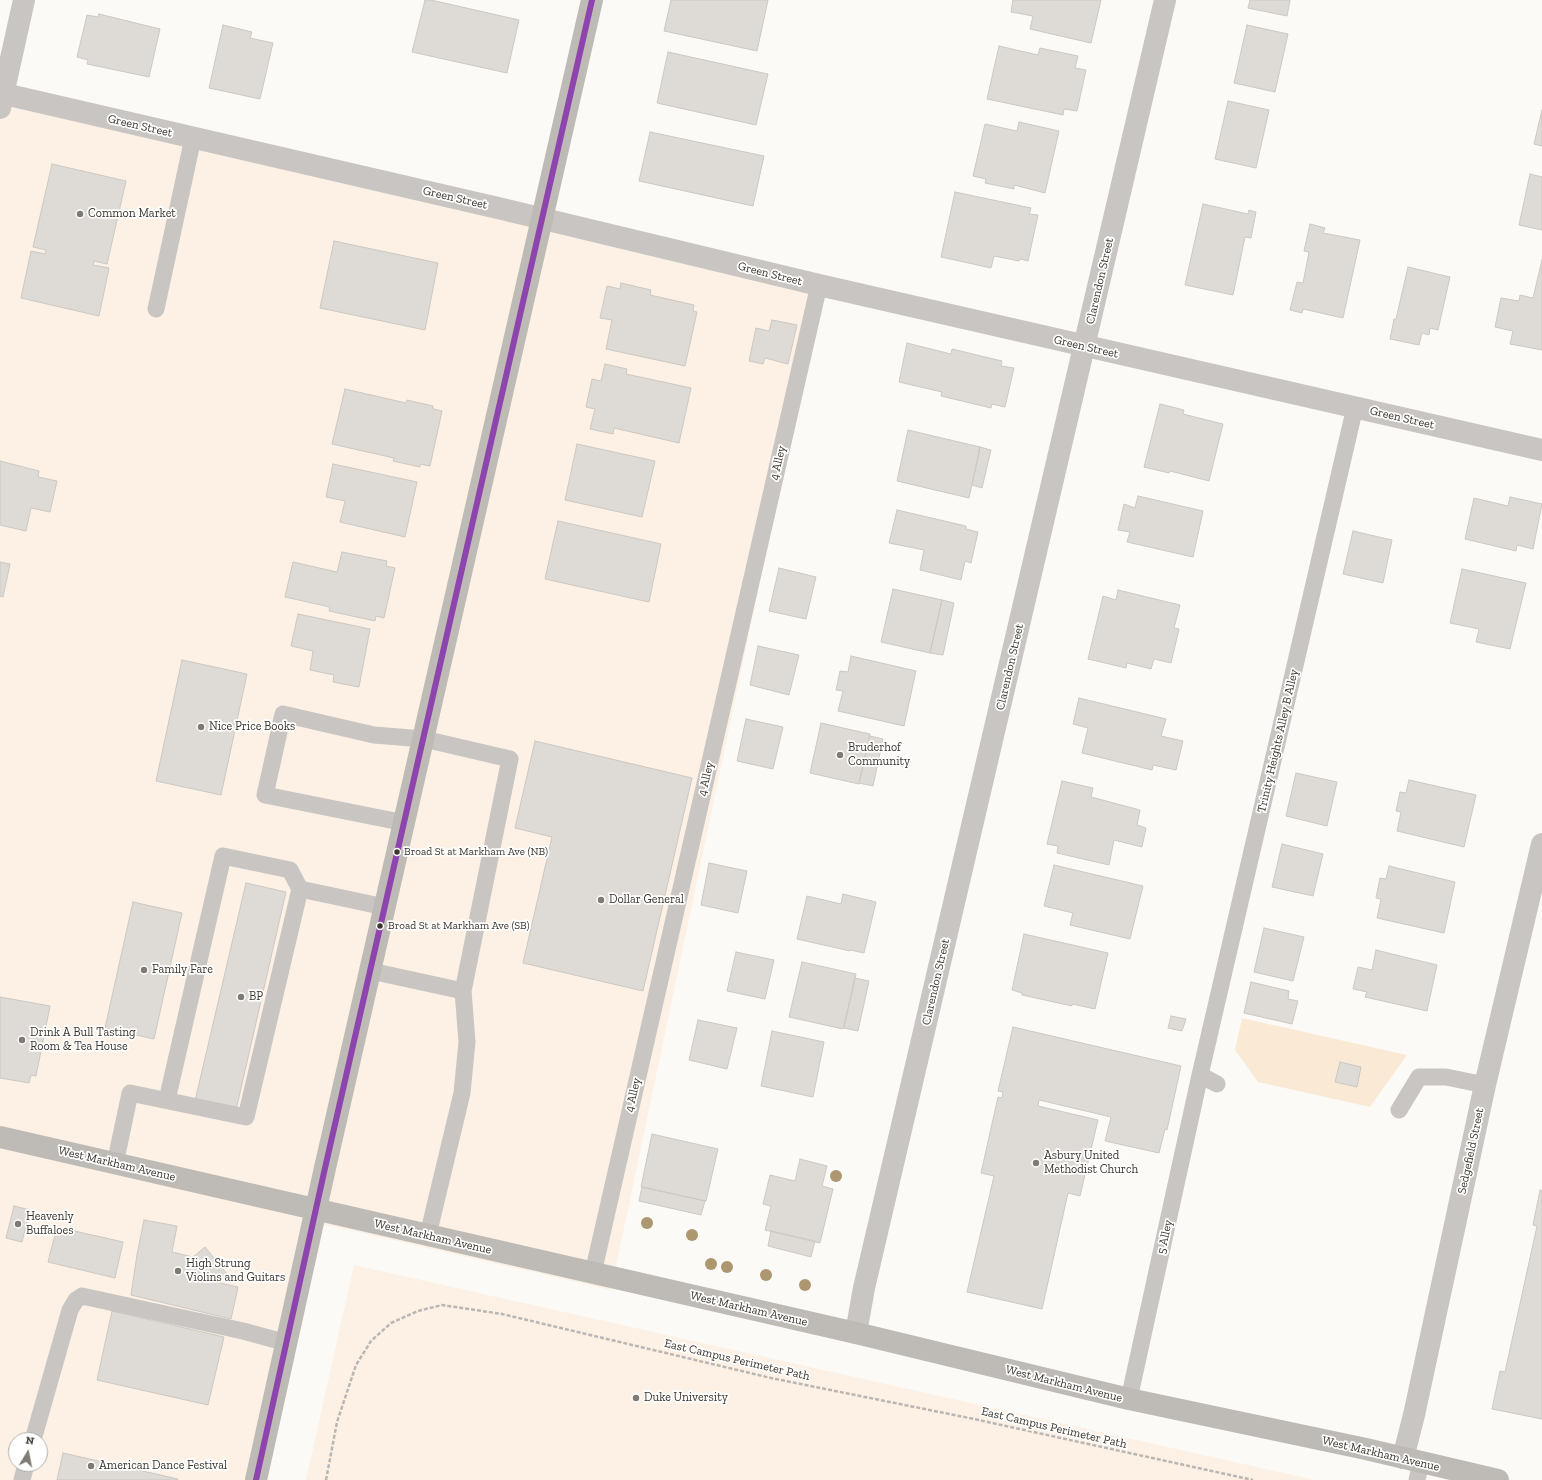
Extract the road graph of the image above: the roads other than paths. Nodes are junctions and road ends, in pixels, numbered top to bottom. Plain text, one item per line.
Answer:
1 (24, 0) edge
2 (592, 0) edge
3 (1165, 0) edge
4 (1, 99) edge
5 (193, 138) junction
6 (543, 219) junction
7 (819, 285) junction
8 (156, 309) dead end
9 (1084, 346) junction
10 (1355, 407) junction
11 (1542, 450) edge
12 (424, 739) junction
13 (405, 823) junction
14 (1542, 844) edge
15 (300, 889) junction
16 (385, 907) junction
17 (371, 971) junction
18 (463, 991) junction
19 (1200, 1075) junction
20 (1217, 1084) dead end
21 (1485, 1085) junction
22 (167, 1100) junction
23 (1399, 1110) dead end
24 (0, 1137) edge
25 (115, 1164) junction
26 (317, 1210) junction
27 (428, 1236) junction
28 (593, 1273) junction
29 (856, 1333) junction
30 (287, 1343) junction
31 (1129, 1399) junction
32 (36, 1432) edge
33 (1414, 1467) edge
34 (256, 1480) edge
35 (1498, 1480) edge

1 - 4 street
2 - 6 street
3 - 9 street, Clarendon Street
4 - 5 street, Green Street
5 - 6 street, Green Street
5 - 8 lane
6 - 7 street, Green Street
6 - 12 street
7 - 9 street, Green Street
7 - 28 lane, 4 Alley
9 - 10 street, Green Street
9 - 29 street, Clarendon Street
10 - 11 street, Green Street
10 - 19 lane, Trinity Heights Alley B Alley
12 - 13 street
12 - 13 lane
12 - 18 lane
13 - 16 street
14 - 21 street, Sedgefield Street
15 - 16 lane
15 - 22 lane
15 - 22 lane
16 - 17 street
17 - 18 lane
17 - 26 street
18 - 27 lane
19 - 20 lane
19 - 31 lane, 5 Alley
21 - 23 lane
21 - 33 street, Sedgefield Street
22 - 25 lane
24 - 25 street, West Markham Avenue
25 - 26 street, West Markham Avenue
26 - 27 street, West Markham Avenue
26 - 30 street
27 - 28 street, West Markham Avenue
28 - 29 street, West Markham Avenue
29 - 31 street, West Markham Avenue
30 - 32 lane
30 - 34 street
31 - 33 street, West Markham Avenue
33 - 35 street, West Markham Avenue

